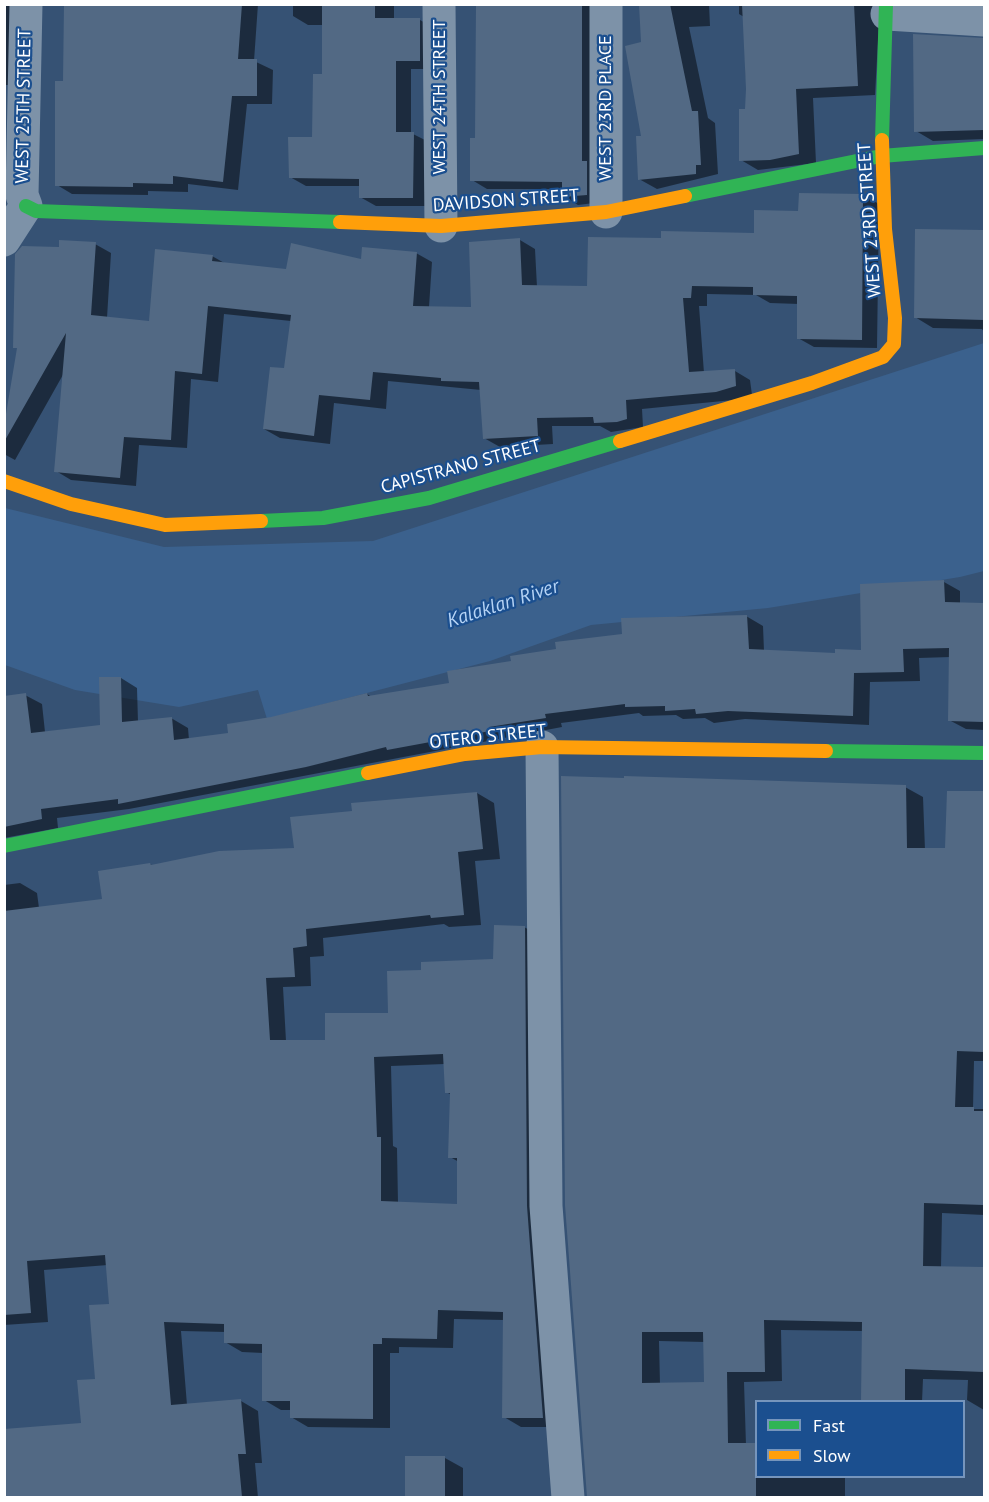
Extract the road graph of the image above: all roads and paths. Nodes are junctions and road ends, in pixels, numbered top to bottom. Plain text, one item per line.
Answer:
1 (26, 4) edge
2 (439, 4) edge
3 (606, 4) edge
4 (886, 9) edge
5 (984, 20) edge
6 (984, 148) edge
7 (881, 156) junction
8 (26, 206) junction
9 (606, 212) junction
10 (441, 226) junction
11 (4, 240) edge
12 (883, 357) joint
13 (4, 482) edge
14 (542, 747) junction
15 (984, 753) edge
16 (4, 846) edge
17 (568, 1497) edge

1 - 8 street, WEST 25TH STREET
2 - 10 street, WEST 24TH STREET
3 - 9 street, WEST 23RD PLACE
4 - 5 street
4 - 7 street, WEST 23RD STREET
6 - 7 street, DAVIDSON STREET
7 - 9 street, DAVIDSON STREET
7 - 12 street, WEST 23RD STREET
8 - 10 street, DAVIDSON STREET
8 - 11 street
9 - 10 street, DAVIDSON STREET
12 - 13 street, CAPISTRANO STREET
14 - 15 street, OTERO STREET
14 - 16 street, OTERO STREET
14 - 17 street

